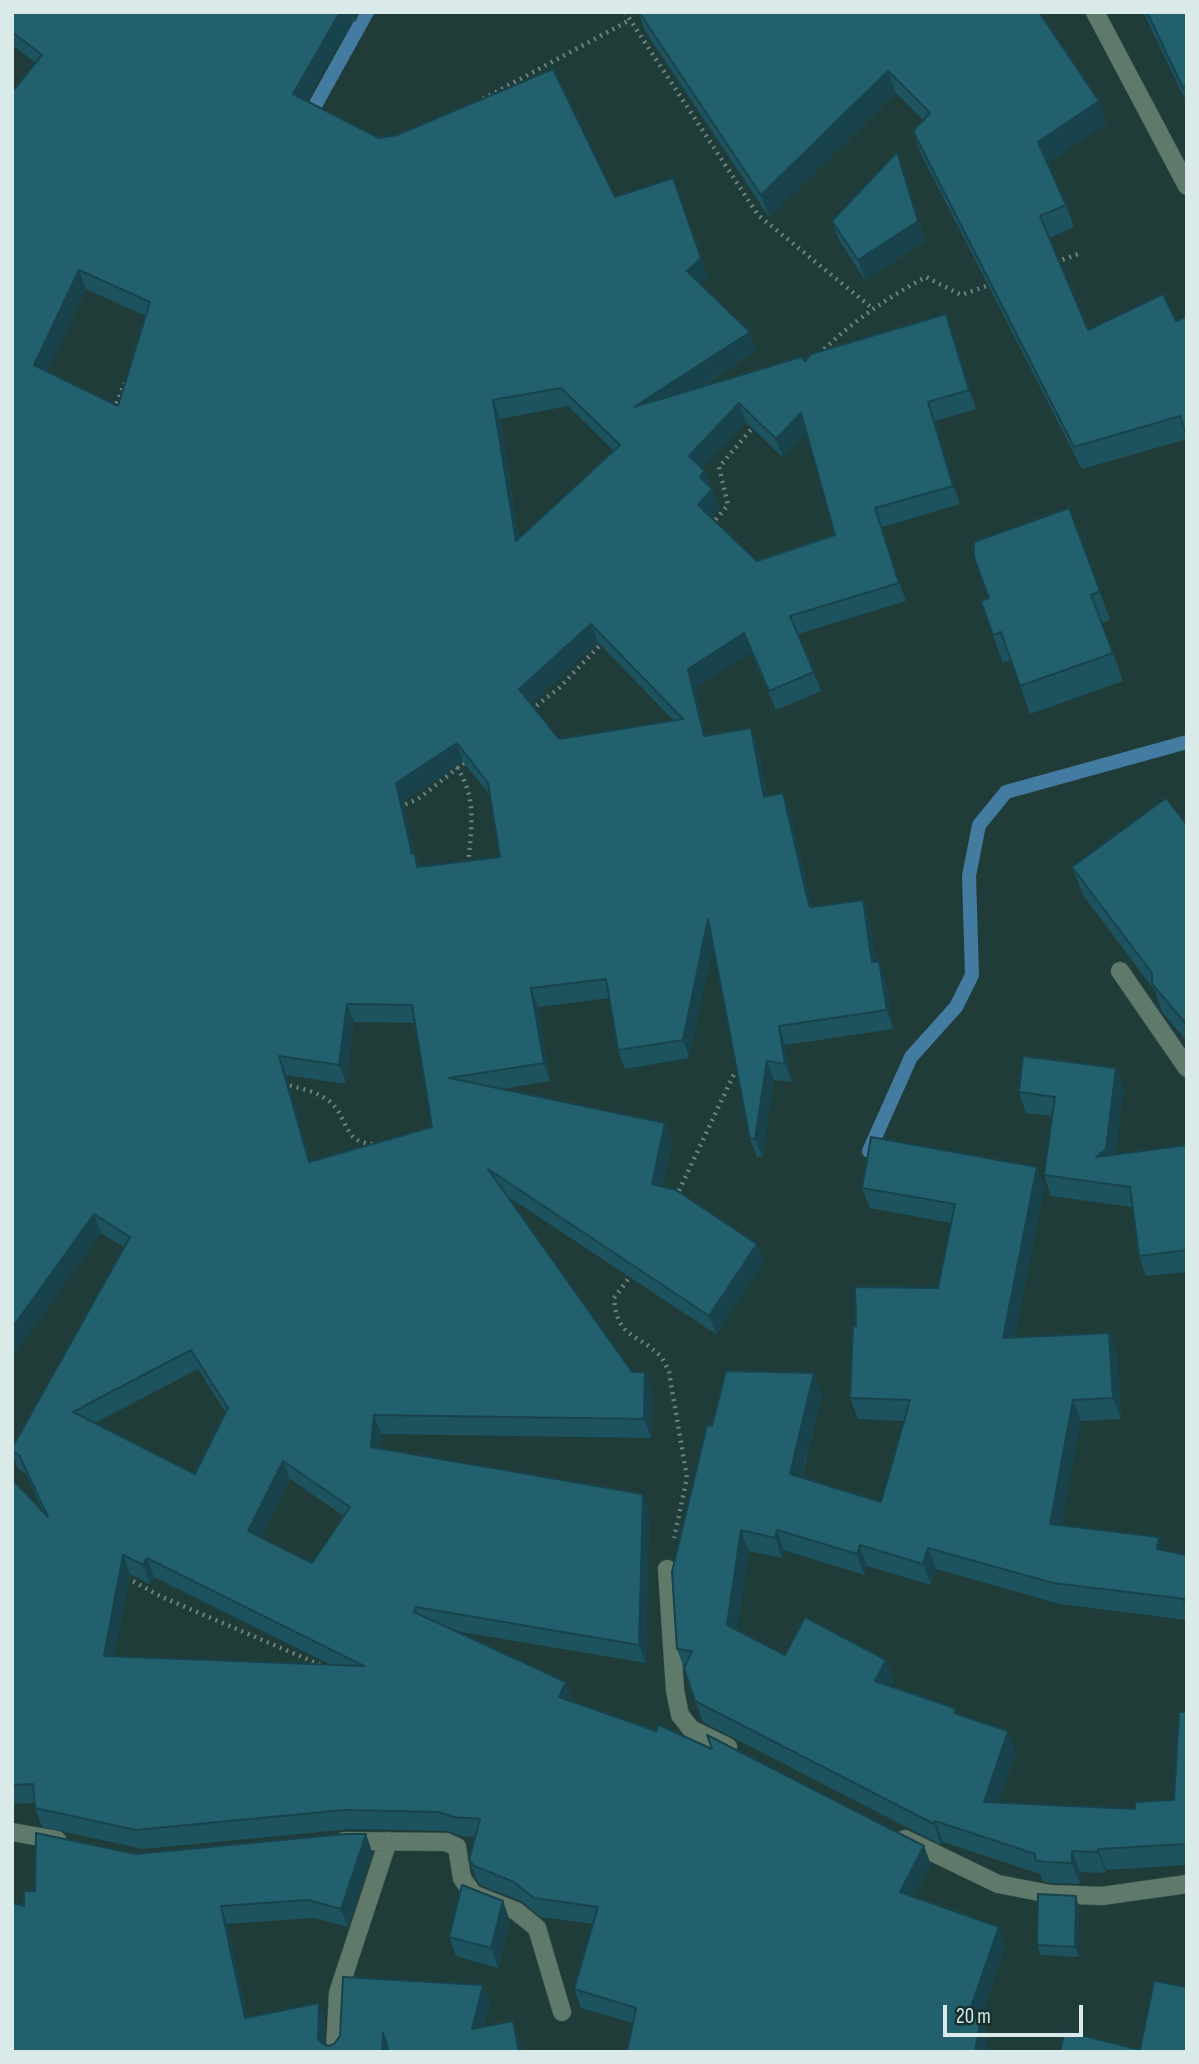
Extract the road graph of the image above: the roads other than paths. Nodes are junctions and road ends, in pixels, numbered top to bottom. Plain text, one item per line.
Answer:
1 (1095, 12) edge
2 (1187, 186) edge
3 (1120, 971) dead end
4 (1187, 1068) edge
5 (667, 1569) road end
6 (741, 1754) edge
7 (885, 1828) edge
8 (12, 1832) edge
9 (388, 1841) junction
10 (332, 1843) edge
11 (77, 1845) edge
12 (1187, 1884) edge
13 (562, 2012) dead end
14 (335, 2052) edge

1 - 2 street
3 - 4 street
5 - 6 street
7 - 12 street
8 - 11 street
9 - 10 street
9 - 13 street
9 - 14 street

